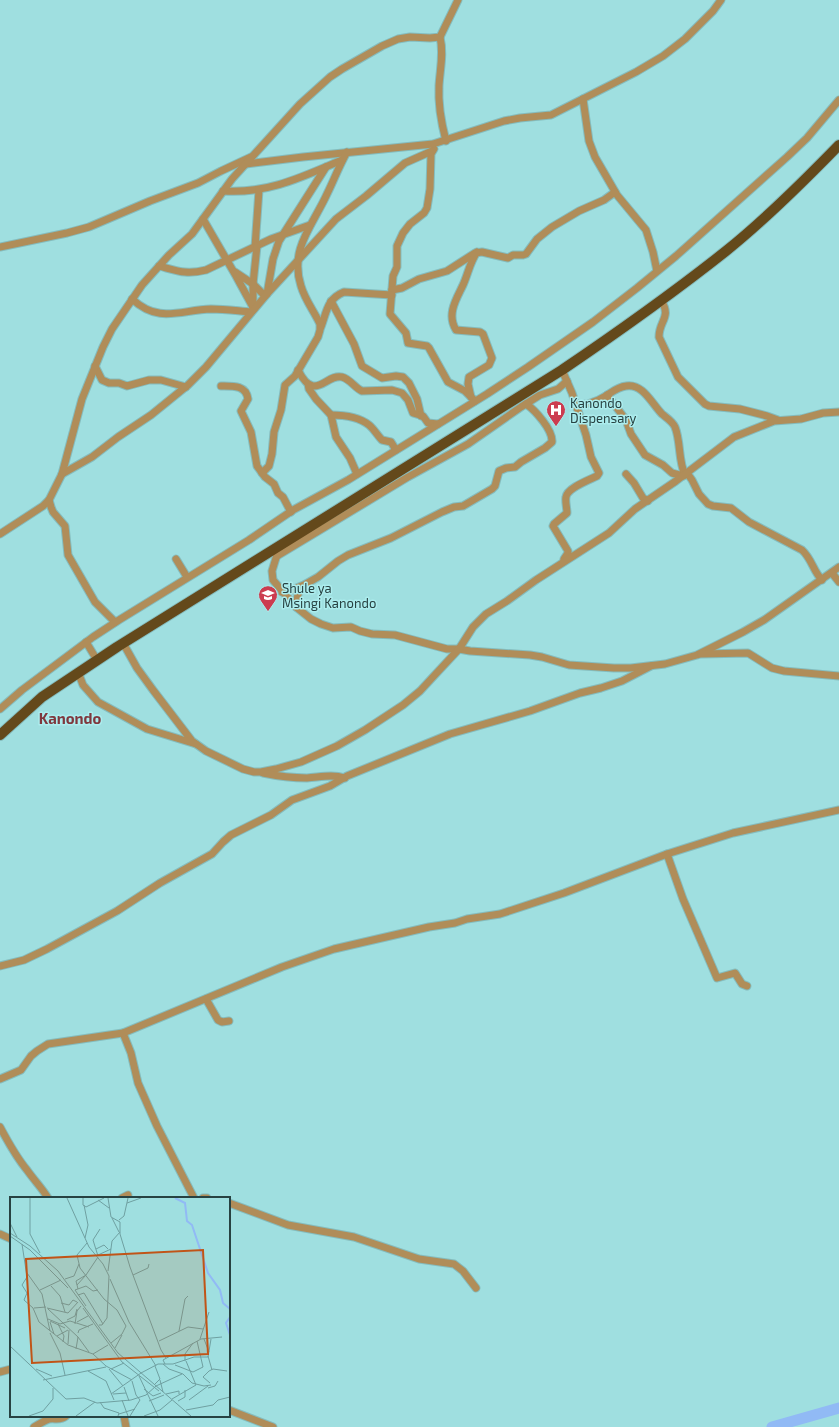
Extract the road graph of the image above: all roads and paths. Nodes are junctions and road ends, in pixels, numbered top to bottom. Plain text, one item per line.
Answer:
1 (458, 0) edge
2 (722, 0) edge
3 (440, 36) junction
4 (583, 99) junction
5 (839, 100) edge
6 (443, 141) junction
7 (839, 145) edge
8 (432, 151) junction
9 (347, 152) junction
10 (254, 156) junction
11 (342, 160) junction
12 (246, 164) junction
13 (326, 167) junction
14 (258, 190) junction
15 (223, 191) junction
16 (615, 192) junction
17 (203, 219) junction
18 (310, 224) junction
19 (284, 234) junction
20 (256, 246) junction
21 (0, 247) edge
22 (477, 252) junction
23 (228, 261) junction
24 (297, 262) junction
25 (159, 266) junction
26 (657, 271) junction
27 (234, 272) junction
28 (253, 284) junction
29 (392, 293) junction
30 (266, 295) junction
31 (132, 299) junction
32 (661, 300) junction
33 (331, 301) junction
34 (253, 309) junction
35 (321, 327) junction
36 (95, 366) junction
37 (298, 370) junction
38 (562, 370) junction
39 (567, 381) junction
40 (308, 384) junction
41 (221, 386) dead end
42 (186, 387) junction
43 (608, 395) junction
44 (473, 399) junction
45 (526, 404) junction
46 (575, 405) junction
47 (839, 412) edge
48 (331, 415) junction
49 (421, 416) junction
50 (779, 421) junction
51 (438, 424) junction
52 (396, 450) junction
53 (262, 473) junction
54 (62, 474) junction
55 (357, 474) junction
56 (626, 474) dead end
57 (685, 475) junction
58 (49, 500) junction
59 (648, 501) junction
60 (291, 512) junction
61 (0, 534) edge
62 (280, 545) junction
63 (277, 556) junction
64 (176, 559) dead end
65 (560, 564) junction
66 (839, 568) edge
67 (187, 577) junction
68 (836, 577) edge
69 (822, 580) junction
70 (304, 586) junction
71 (282, 592) junction
72 (296, 607) junction
73 (115, 622) junction
74 (86, 642) junction
75 (123, 643) junction
76 (458, 649) junction
77 (697, 655) junction
78 (97, 660) junction
79 (651, 666) junction
80 (78, 672) junction
81 (839, 676) edge
82 (0, 709) edge
83 (0, 735) edge
84 (198, 745) junction
85 (261, 772) junction
86 (345, 778) junction
87 (839, 810) edge
88 (667, 854) junction
89 (0, 966) edge
90 (747, 986) dead end
91 (206, 999) junction
92 (229, 1021) dead end
93 (123, 1033) junction
94 (0, 1079) edge
95 (0, 1127) edge
96 (47, 1197) edge
97 (193, 1197) edge
98 (230, 1202) edge
99 (0, 1234) edge
100 (10, 1239) edge
101 (476, 1288) dead end
102 (10, 1369) edge
103 (0, 1372) edge
104 (230, 1410) edge
105 (64, 1417) edge
106 (124, 1417) edge
107 (34, 1427) edge
108 (126, 1427) edge
109 (273, 1427) edge

1 - 3 street
2 - 4 street
3 - 6 street
3 - 10 street
4 - 6 street
4 - 16 street
5 - 26 street
6 - 8 street
6 - 9 street
7 - 32 highway
8 - 24 street
8 - 29 street
9 - 11 street
9 - 12 street
10 - 12 street
10 - 21 street
11 - 13 street
11 - 18 street
12 - 15 street
13 - 14 street
13 - 19 street
14 - 15 street
14 - 20 street
15 - 17 street
16 - 22 street
16 - 26 street
17 - 23 street
17 - 25 street
18 - 19 street
18 - 24 street
19 - 20 street
19 - 30 street
20 - 23 street
20 - 28 street
22 - 29 street
22 - 44 street
23 - 25 street
23 - 27 street
24 - 30 street
24 - 35 street
25 - 31 street
26 - 44 street
27 - 28 street
27 - 34 street
28 - 30 street
28 - 34 street
29 - 33 street
29 - 44 street
30 - 34 street
31 - 34 street
31 - 36 street
32 - 38 highway
32 - 50 street
33 - 35 street
33 - 49 street
34 - 42 street
35 - 37 street
36 - 42 street
36 - 54 street
37 - 40 street
37 - 53 street
38 - 39 street
38 - 62 highway
39 - 45 street
39 - 46 street
40 - 48 street
40 - 49 street
41 - 53 street
42 - 54 street
43 - 46 street
43 - 57 street
43 - 57 street
44 - 51 street
45 - 63 street
45 - 70 street
46 - 65 street
47 - 50 street
48 - 52 street
48 - 55 street
49 - 51 street
50 - 57 street
51 - 52 street
52 - 55 street
53 - 60 street
54 - 58 street
55 - 60 street
56 - 59 street
57 - 59 street
57 - 69 street
58 - 61 street
58 - 73 street
59 - 65 street
60 - 67 street
62 - 63 street
62 - 75 highway
63 - 71 street
64 - 67 street
65 - 76 street
66 - 68 street
67 - 73 street
68 - 69 street
69 - 77 street
70 - 71 street
70 - 72 street
71 - 72 street
72 - 76 street
73 - 74 street
74 - 78 street
74 - 82 street
75 - 78 highway
75 - 84 street
76 - 79 street
76 - 85 street
77 - 79 street
77 - 81 street
78 - 80 highway
79 - 86 street
80 - 83 highway
80 - 84 street
84 - 85 street
85 - 86 street
86 - 89 street
87 - 88 street
88 - 90 street
88 - 91 street
91 - 92 street
91 - 93 street
93 - 94 street
93 - 97 street
95 - 96 street
98 - 101 street
99 - 100 street
102 - 103 street
104 - 109 street
105 - 107 street
106 - 108 street

